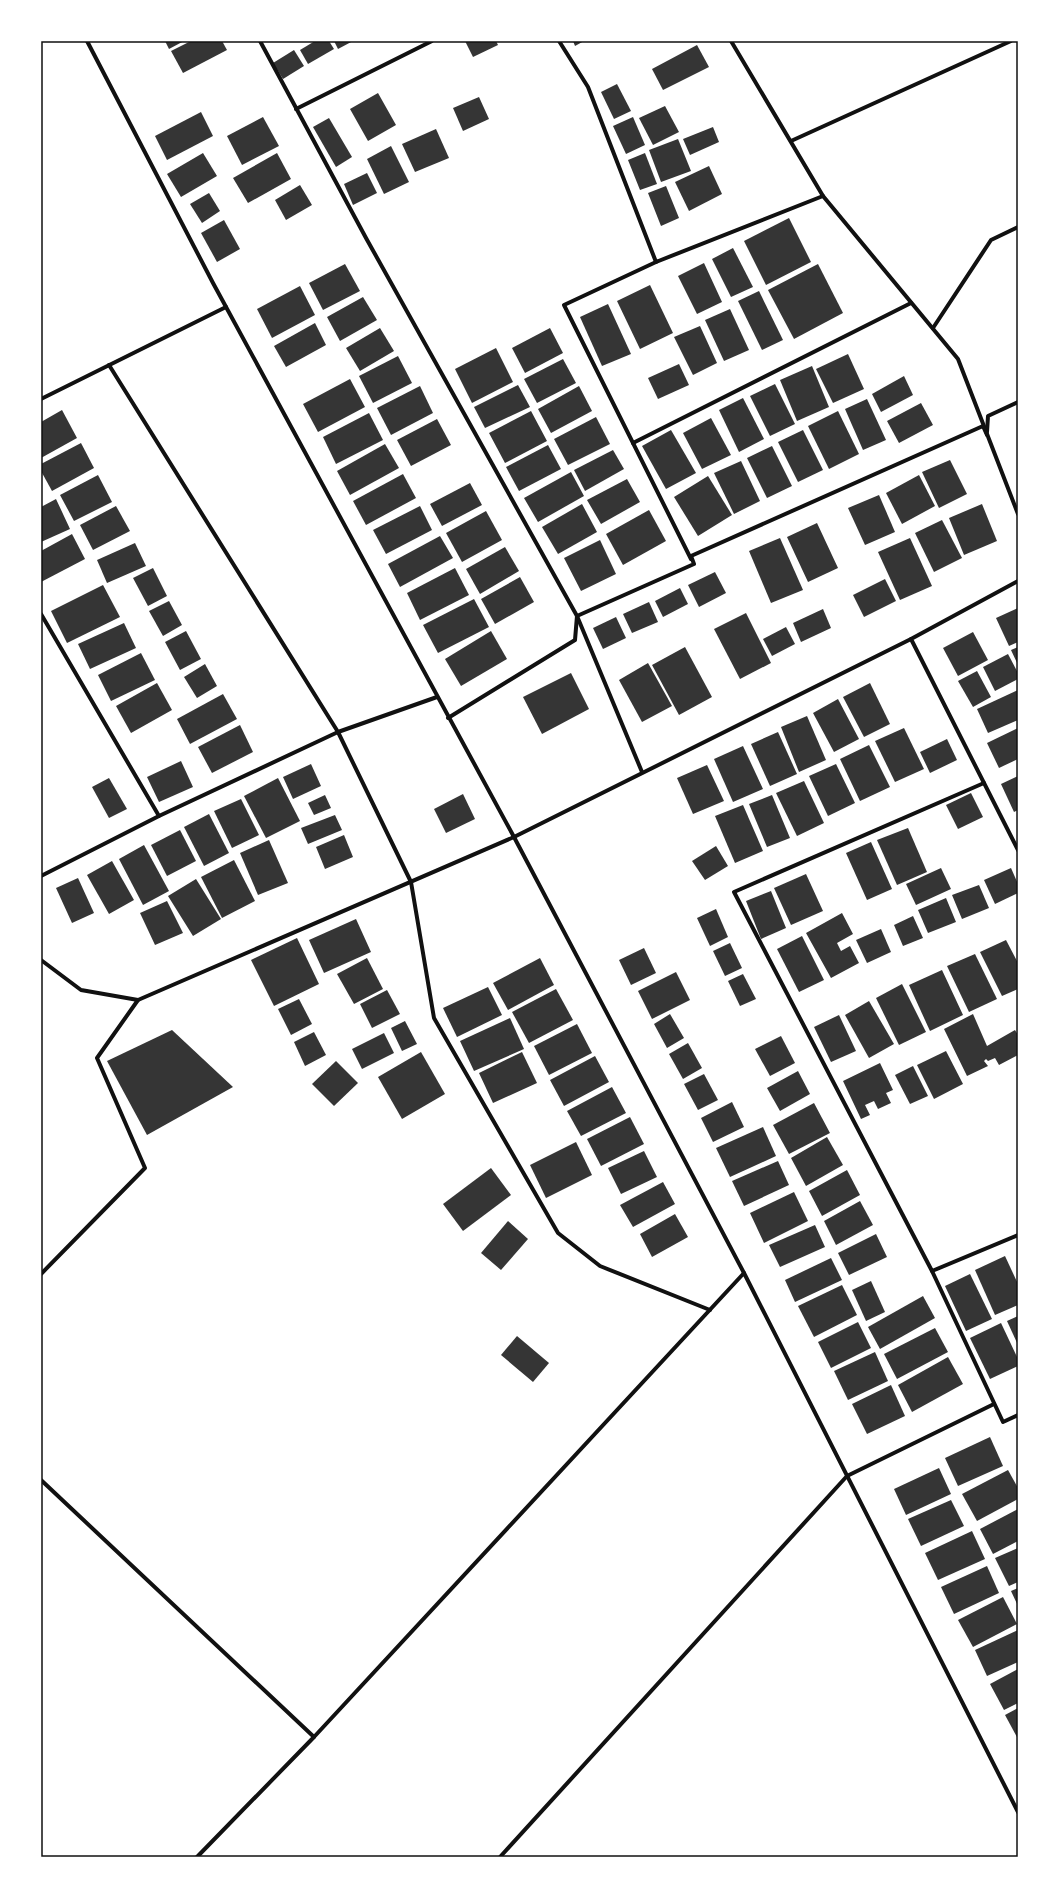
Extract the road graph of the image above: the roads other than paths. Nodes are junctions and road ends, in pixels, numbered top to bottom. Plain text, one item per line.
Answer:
1 (87, 41) edge
2 (260, 41) edge
3 (432, 41) edge
4 (559, 41) edge
5 (731, 41) edge
6 (1011, 41) edge
7 (296, 109) junction
8 (790, 141) junction
9 (823, 196) junction
10 (1018, 227) edge
11 (656, 262) junction
12 (911, 303) junction
13 (226, 307) junction
14 (933, 328) junction
15 (109, 365) junction
16 (41, 399) edge
17 (1018, 402) edge
18 (987, 435) junction
19 (633, 443) junction
20 (1018, 514) edge
21 (694, 564) junction
22 (1018, 581) edge
23 (41, 614) edge
24 (577, 616) junction
25 (911, 639) junction
26 (437, 697) junction
27 (448, 718) junction
28 (338, 732) junction
29 (642, 772) junction
30 (984, 783) junction
31 (159, 816) junction
32 (514, 838) junction
33 (1018, 850) edge
34 (41, 869) edge
35 (42, 875) edge
36 (411, 882) junction
37 (41, 960) edge
38 (138, 1000) junction
39 (1018, 1234) edge
40 (932, 1271) junction
41 (744, 1273) junction
42 (41, 1274) edge
43 (710, 1310) junction
44 (994, 1404) junction
45 (1017, 1418) edge
46 (847, 1476) junction
47 (41, 1480) edge
48 (314, 1737) junction
49 (1018, 1812) edge
50 (197, 1857) edge
51 (500, 1857) edge

1 - 13 street
2 - 7 street
3 - 7 street
4 - 11 street
5 - 8 street
6 - 8 street
7 - 24 street
8 - 9 street
9 - 11 street
9 - 12 street
10 - 14 street
11 - 19 street
12 - 14 street
12 - 19 street
13 - 15 street
13 - 26 street
14 - 18 street
15 - 16 street
15 - 28 street
17 - 18 street
18 - 20 street
18 - 21 street
19 - 21 street
21 - 24 street
22 - 25 street
23 - 31 street
24 - 27 street
24 - 29 street
25 - 29 street
25 - 30 street
26 - 27 street
26 - 28 street
27 - 32 street
28 - 31 street
28 - 36 street
29 - 32 street
30 - 33 street
30 - 40 street
31 - 35 street
32 - 36 street
32 - 41 street
34 - 35 street
36 - 38 street
36 - 43 street
37 - 38 street
38 - 42 street
39 - 40 street
40 - 44 street
41 - 43 street
41 - 46 street
43 - 48 street
44 - 45 street
44 - 46 street
46 - 49 street
46 - 51 street
47 - 48 street
48 - 50 street

